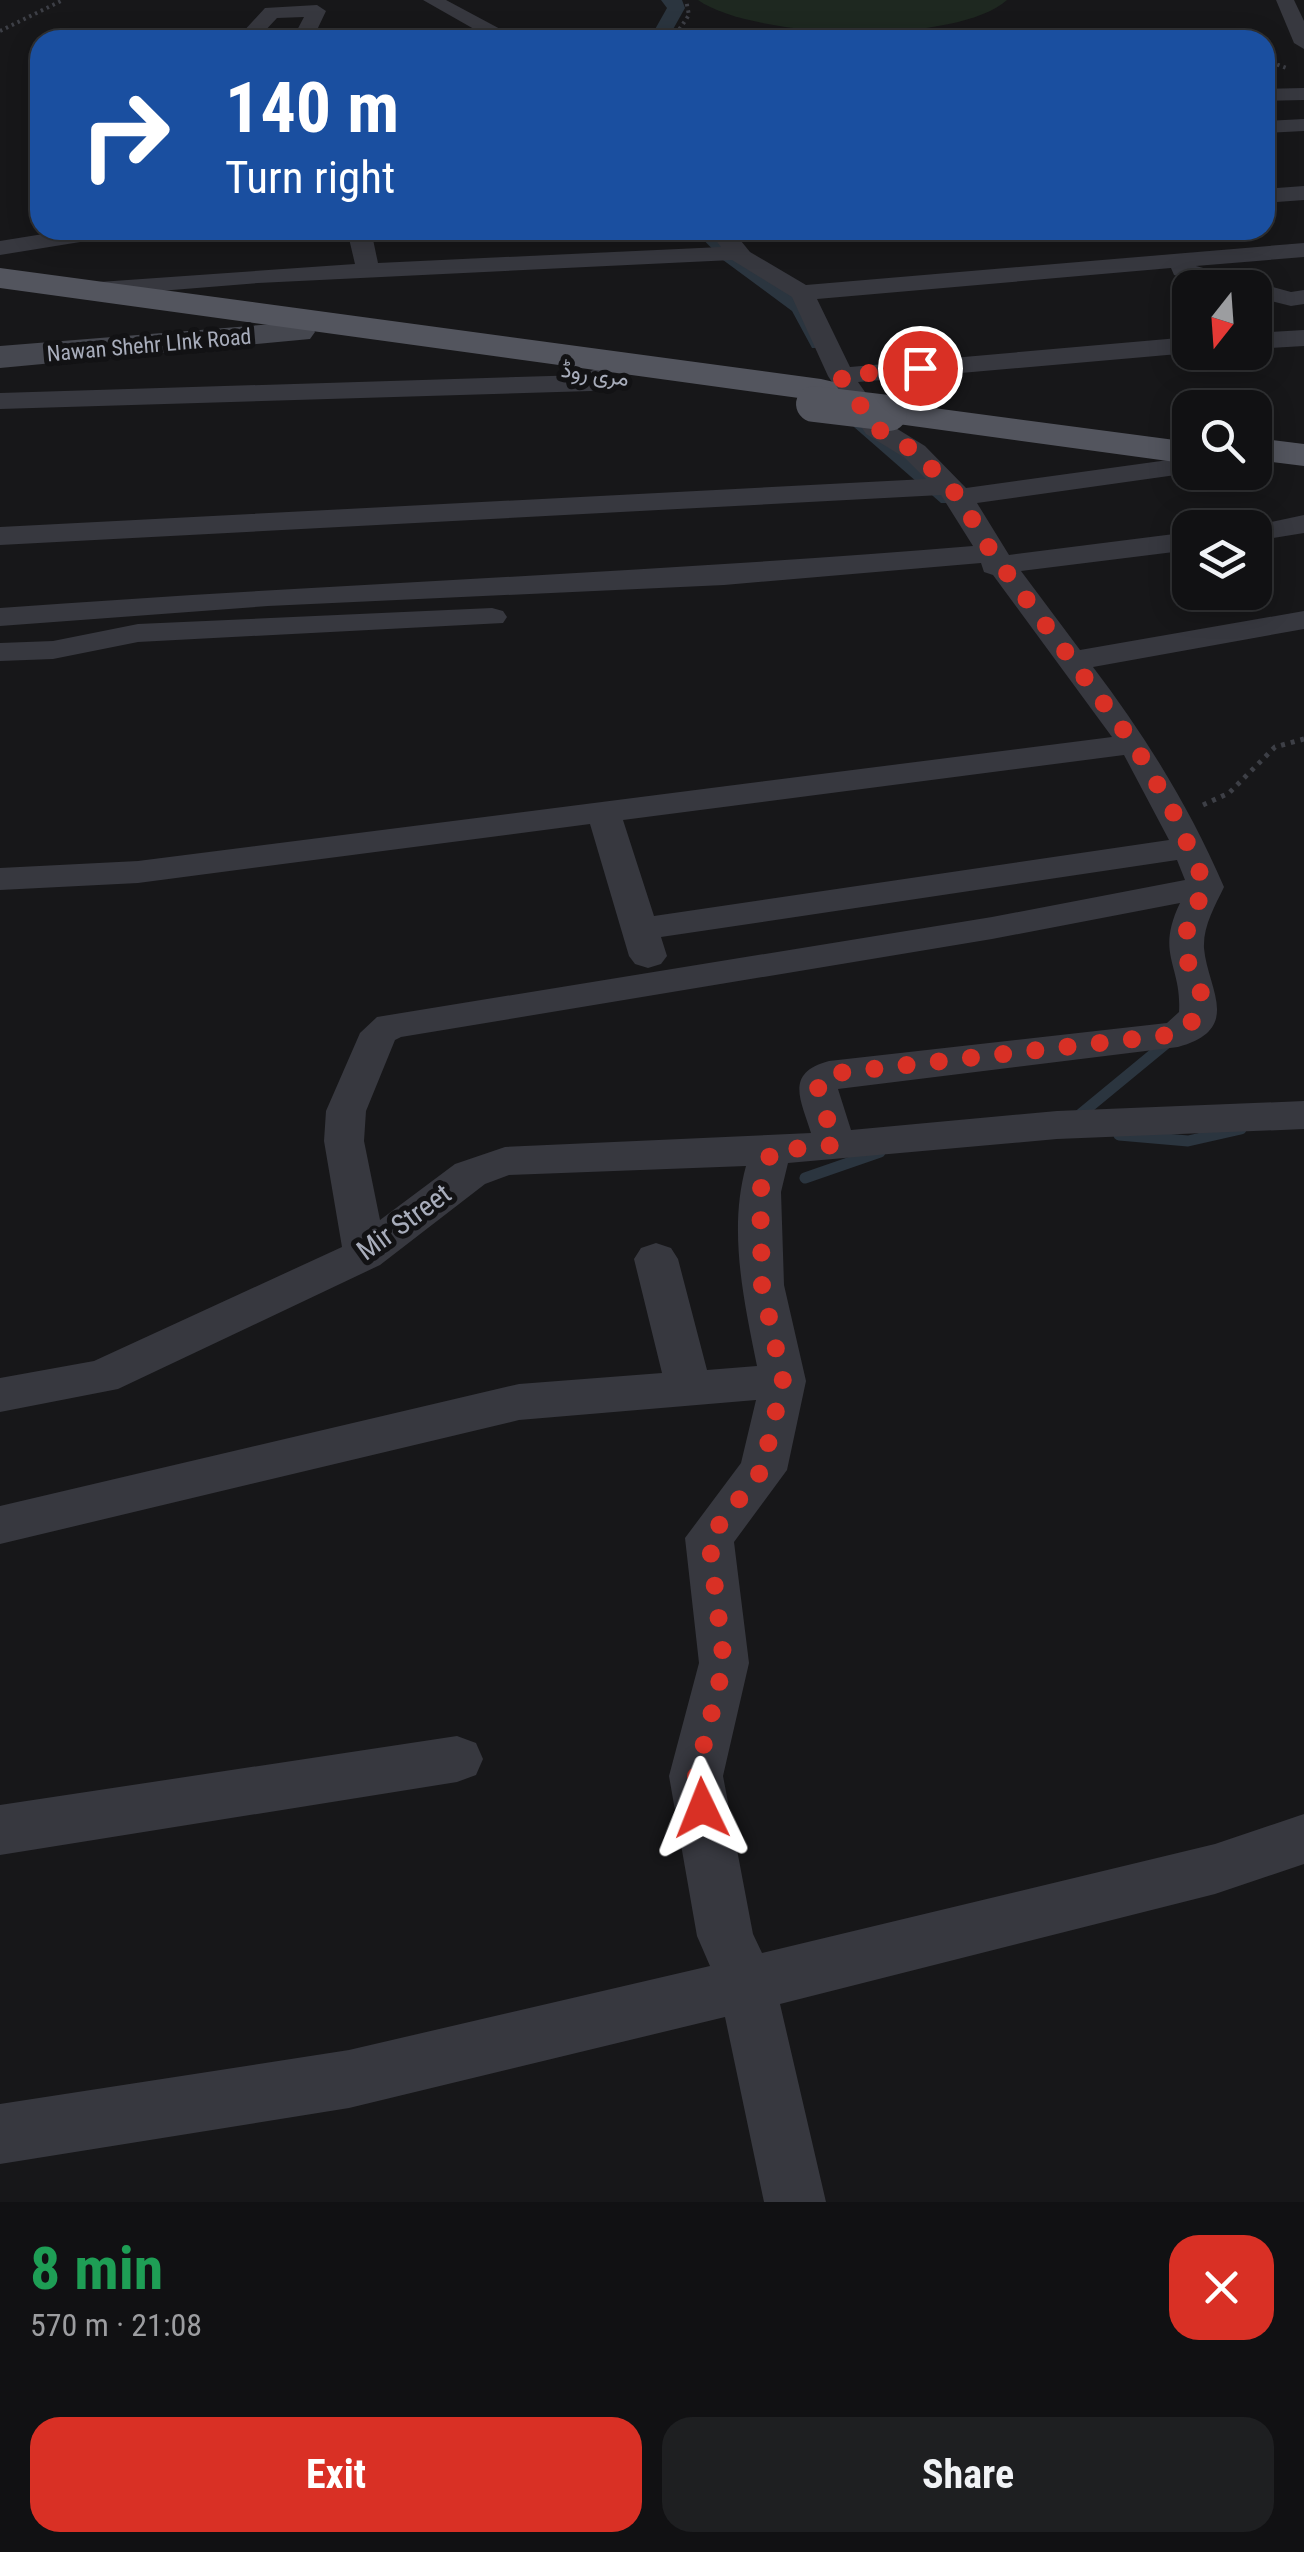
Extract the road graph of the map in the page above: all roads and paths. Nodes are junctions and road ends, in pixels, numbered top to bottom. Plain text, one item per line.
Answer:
1 (63, 0) edge
2 (432, 0) edge
3 (686, 0) edge
4 (1292, 4) edge
5 (272, 6) edge
6 (237, 30) dead end
7 (254, 30) edge
8 (307, 30) edge
9 (490, 30) edge
10 (679, 30) edge
11 (0, 31) edge
12 (1304, 43) edge
13 (1275, 65) edge
14 (1298, 76) edge
15 (1304, 94) edge
16 (1275, 95) edge
17 (1304, 125) edge
18 (1275, 126) edge
19 (1304, 173) edge
20 (1275, 174) edge
21 (1304, 193) edge
22 (1275, 195) edge
23 (50, 240) edge
24 (361, 240) edge
25 (729, 242) edge
26 (0, 248) edge
27 (1304, 250) edge
28 (1162, 262) junction
29 (368, 270) junction
30 (1188, 270) edge
31 (0, 278) edge
32 (85, 290) junction
33 (0, 292) edge
34 (802, 294) junction
35 (1272, 294) edge
36 (1304, 297) edge
37 (298, 332) junction
38 (1304, 338) edge
39 (1272, 341) edge
40 (1172, 348) edge
41 (0, 357) edge
42 (598, 374) junction
43 (825, 390) junction
44 (0, 400) edge
45 (892, 407) junction
46 (1172, 438) edge
47 (1172, 450) edge
48 (1304, 455) edge
49 (1272, 456) edge
50 (1272, 460) edge
51 (1172, 467) edge
52 (1304, 468) edge
53 (954, 491) junction
54 (1304, 524) edge
55 (1272, 529) edge
56 (0, 536) edge
57 (1172, 543) edge
58 (996, 561) junction
59 (0, 617) edge
60 (492, 618) dead end
61 (1304, 620) edge
62 (0, 652) edge
63 (1074, 661) junction
64 (1304, 739) edge
65 (1134, 744) junction
66 (604, 813) junction
67 (1183, 832) junction
68 (0, 879) edge
69 (1206, 887) junction
70 (640, 929) junction
71 (657, 984) junction
72 (1304, 1115) edge
73 (835, 1145) junction
74 (771, 1151) junction
75 (365, 1254) junction
76 (656, 1259) dead end
77 (783, 1381) junction
78 (689, 1389) junction
79 (0, 1396) edge
80 (0, 1525) edge
81 (457, 1759) dead end
82 (0, 1830) edge
83 (1304, 1838) edge
84 (746, 1982) junction
85 (0, 2134) edge
86 (796, 2202) edge

1 - 11 path
2 - 9 street
3 - 10 path
4 - 12 street
5 - 6 street
5 - 7 street
5 - 8 street
13 - 14 path
15 - 16 street
17 - 18 street
19 - 20 street
21 - 22 street
23 - 26 street
24 - 29 street
25 - 29 street
25 - 34 street
27 - 28 street
28 - 30 street
28 - 34 street
29 - 32 street
31 - 32 main road, مری روڈ
32 - 43 main road, مری روڈ
33 - 37 main road, مری روڈ
34 - 43 street
35 - 36 street
37 - 41 street, Nawan Shehr LInk Road
37 - 42 main road, مری روڈ
38 - 39 street
40 - 43 street
42 - 43 main road, مری روڈ
42 - 44 street
43 - 45 main road, مری روڈ, bridge
43 - 53 street
45 - 46 main road, مری روڈ
45 - 47 main road, مری روڈ
48 - 49 main road
50 - 52 main road
51 - 53 street
53 - 56 street
53 - 58 street
54 - 55 street
57 - 58 street
58 - 59 street
58 - 63 street
60 - 62 street
61 - 63 street
63 - 65 street
64 - 67 path
65 - 66 street
65 - 67 street
66 - 68 street
66 - 70 street
67 - 69 street
67 - 70 street
69 - 71 street
69 - 73 street
70 - 71 street
71 - 75 street
72 - 73 street, Mir Street
73 - 74 street, Mir Street
74 - 75 street, Mir Street
74 - 77 street
75 - 79 street, Mir Street
76 - 78 street
77 - 78 street
77 - 84 street
78 - 80 street
81 - 82 street
83 - 84 street
84 - 85 street
84 - 86 street

